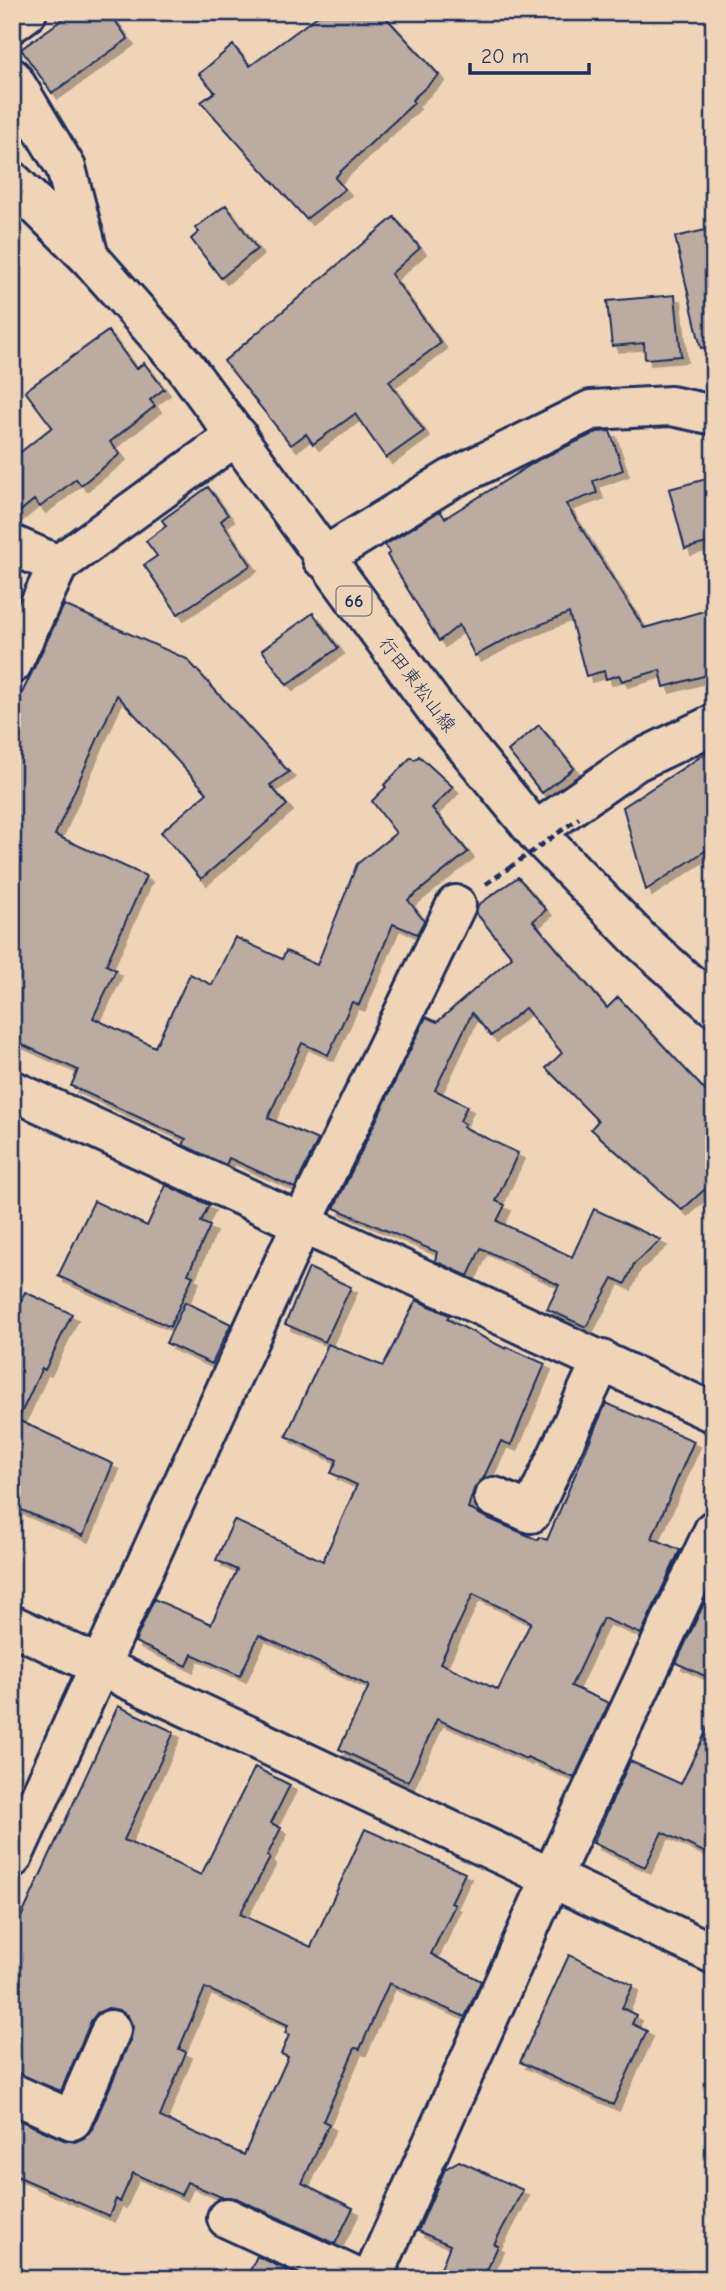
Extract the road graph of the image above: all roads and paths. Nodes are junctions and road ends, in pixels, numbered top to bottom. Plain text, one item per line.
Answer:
1 (27, 12) edge
2 (12, 23) edge
3 (12, 78) edge
4 (12, 181) edge
5 (89, 257) junction
6 (714, 415) edge
7 (237, 435) junction
8 (12, 545) edge
9 (322, 558) junction
10 (58, 565) junction
11 (12, 664) edge
12 (714, 724) edge
13 (579, 818) dead end
14 (536, 831) junction
15 (509, 868) dead end
16 (456, 905) dead end
17 (714, 1006) edge
18 (12, 1090) edge
19 (303, 1221) junction
20 (602, 1360) junction
21 (714, 1412) edge
22 (494, 1497) dead end
23 (714, 1531) edge
24 (12, 1625) edge
25 (102, 1667) junction
26 (12, 1858) edge
27 (551, 1878) junction
28 (714, 1954) edge
29 (111, 2029) dead end
30 (12, 2093) edge
31 (227, 2218) dead end
32 (359, 2279) edge
33 (372, 2279) edge

1 - 2 street
3 - 5 street
4 - 5 street, 行田東松山線 / 66
5 - 7 street, 行田東松山線 / 66
6 - 9 street
7 - 9 street, 行田東松山線 / 66
7 - 10 street
8 - 10 street
9 - 14 street, 行田東松山線 / 66
10 - 11 street
12 - 14 street
13 - 15 path, bridge
14 - 17 street, 行田東松山線 / 66
16 - 19 street
18 - 19 street
19 - 20 street
19 - 25 street
20 - 21 street
20 - 22 street
23 - 27 street
24 - 25 street
25 - 26 street
25 - 27 street
27 - 28 street
27 - 33 street
29 - 30 street
31 - 32 street

